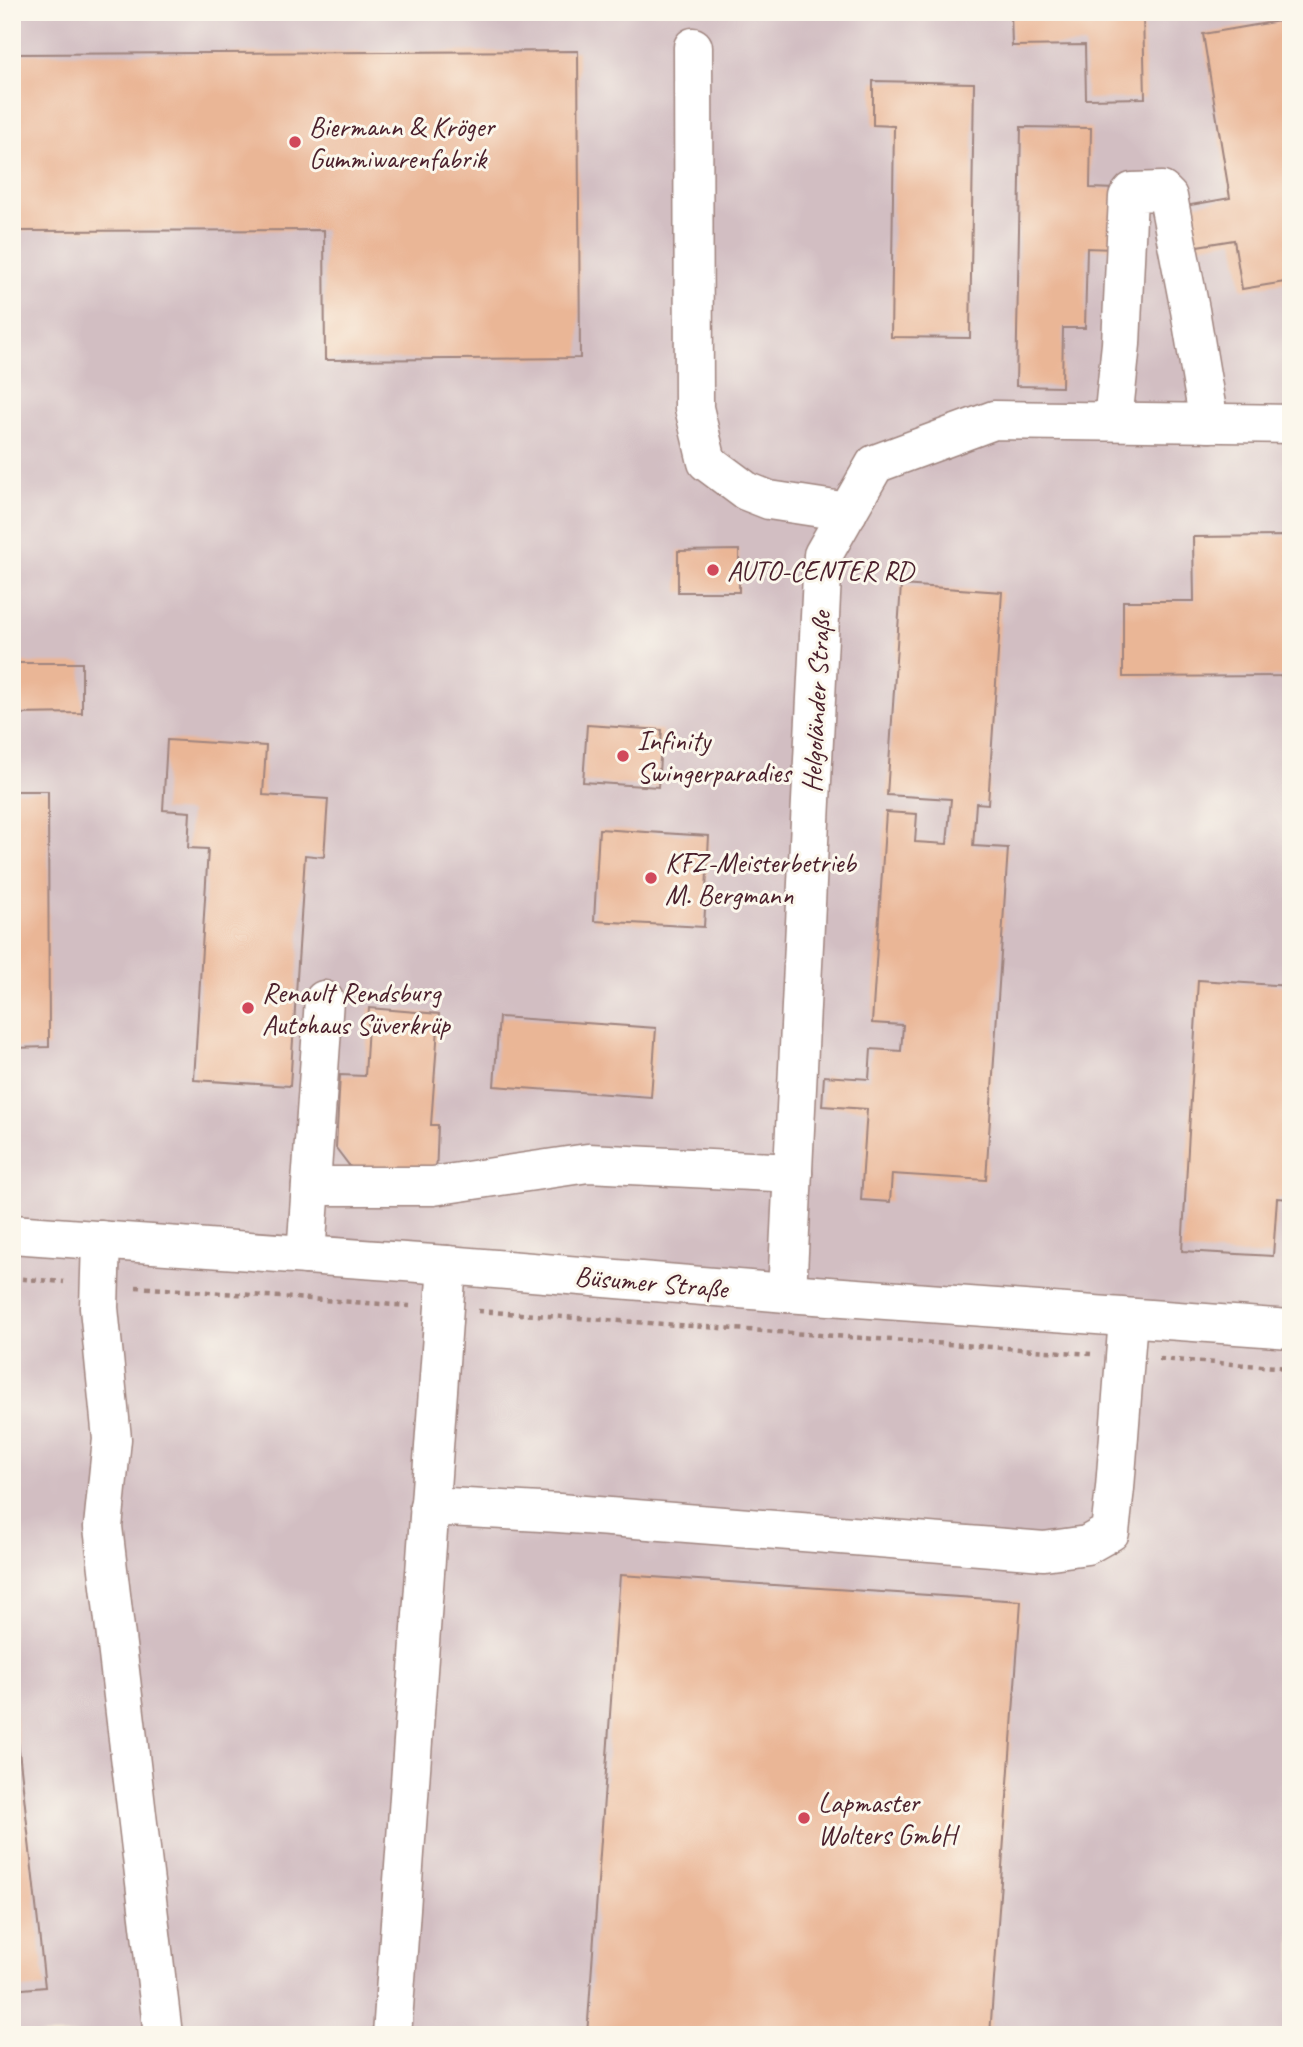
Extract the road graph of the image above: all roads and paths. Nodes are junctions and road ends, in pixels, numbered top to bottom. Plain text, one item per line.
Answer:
1 (693, 47) dead end
2 (1113, 421) junction
3 (1209, 423) junction
4 (1291, 424) edge
5 (848, 512) junction
6 (324, 1000) dead end
7 (793, 1173) junction
8 (311, 1186) junction
9 (12, 1234) edge
10 (101, 1240) junction
11 (306, 1255) junction
12 (447, 1265) junction
13 (12, 1278) edge
14 (99, 1284) junction
15 (787, 1293) junction
16 (443, 1308) junction
17 (1128, 1318) junction
18 (1291, 1329) edge
19 (1125, 1356) junction
20 (1291, 1368) edge
21 (429, 1506) junction
22 (163, 2035) edge
23 (392, 2035) edge

1 - 5 street
2 - 3 street, Helgoländer Straße
2 - 3 street
2 - 5 street, Helgoländer Straße
3 - 4 street, Helgoländer Straße
5 - 7 street, Helgoländer Straße
6 - 8 street
7 - 8 street
7 - 15 street, Helgoländer Straße
8 - 11 street
9 - 10 street, Büsumer Straße
10 - 11 street, Büsumer Straße
10 - 14 street
11 - 12 street, Büsumer Straße
12 - 15 street, Büsumer Straße
12 - 16 street
13 - 14 path
14 - 16 path
14 - 22 street
15 - 17 street, Büsumer Straße
16 - 19 path
16 - 21 street
17 - 18 street, Büsumer Straße
17 - 19 street
19 - 20 path
19 - 21 street
21 - 23 street

